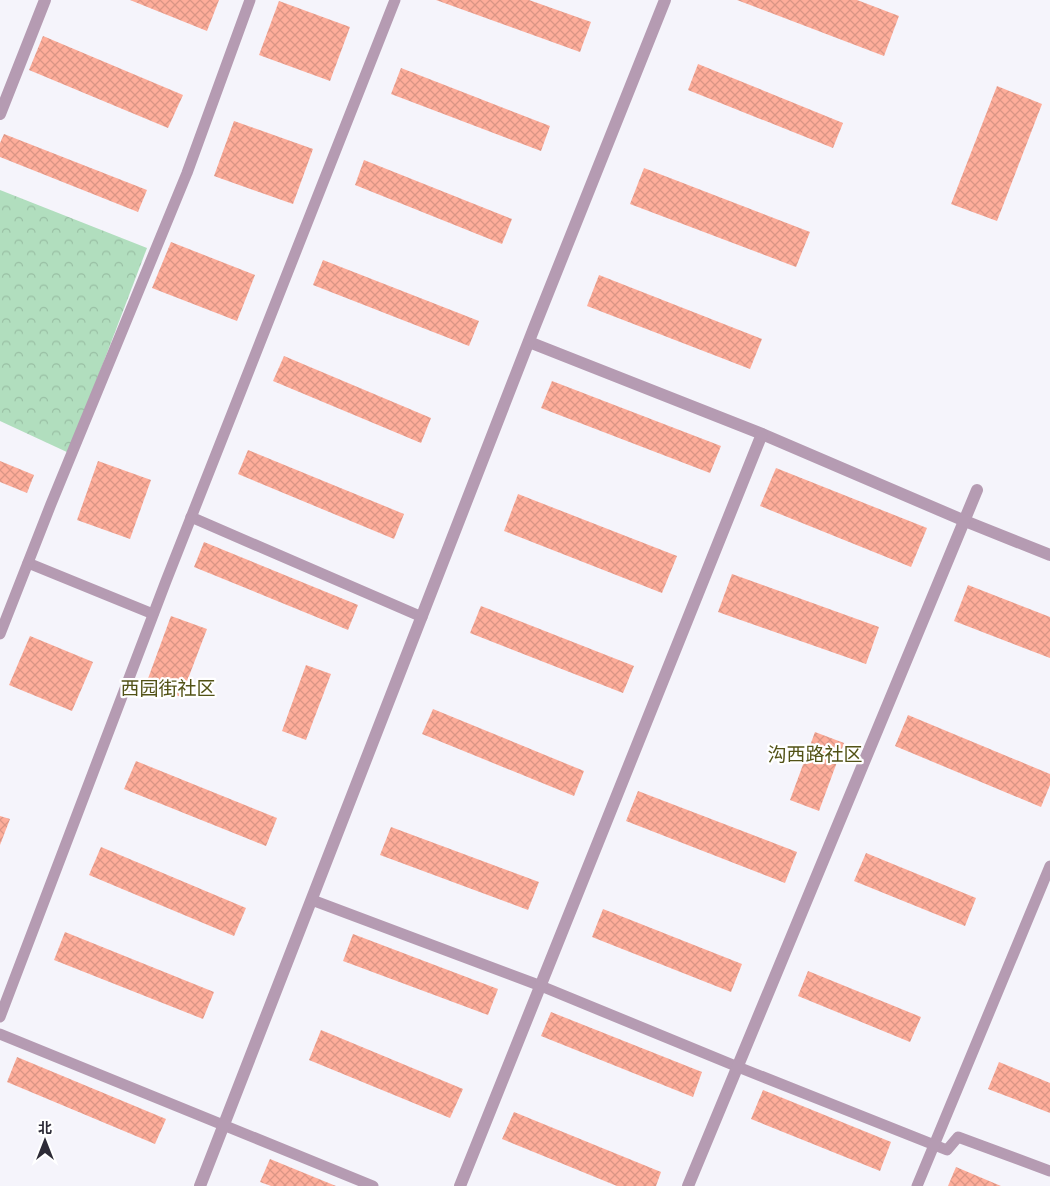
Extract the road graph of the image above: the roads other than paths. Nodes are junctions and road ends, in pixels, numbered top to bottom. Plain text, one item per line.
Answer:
1 (45, 0) edge
2 (250, 0) edge
3 (395, 0) edge
4 (665, 0) edge
5 (0, 114) edge
6 (529, 342) junction
7 (762, 434) junction
8 (977, 490) dead end
9 (191, 517) junction
10 (965, 521) junction
11 (1050, 554) edge
12 (28, 563) junction
13 (153, 614) junction
14 (422, 617) junction
15 (0, 634) edge
16 (1050, 866) edge
17 (312, 900) junction
18 (541, 986) junction
19 (0, 1017) edge
20 (0, 1034) edge
21 (738, 1067) junction
22 (224, 1126) junction
23 (934, 1145) junction
24 (1050, 1171) edge
25 (200, 1186) edge
26 (374, 1186) edge
27 (460, 1186) edge
28 (688, 1186) edge
29 (918, 1186) edge

1 - 5 street
2 - 12 lane
3 - 9 lane
4 - 6 street
6 - 7 street
6 - 14 street
7 - 10 street
7 - 18 street
8 - 10 street
9 - 13 lane
9 - 14 lane
10 - 11 street
10 - 21 street
12 - 13 lane
12 - 15 lane
13 - 19 lane
14 - 17 street
16 - 23 lane
17 - 18 lane
17 - 22 street
18 - 21 lane
18 - 27 street
20 - 22 lane
21 - 23 lane
21 - 28 street
22 - 25 street
22 - 26 lane
23 - 24 lane
23 - 29 lane

